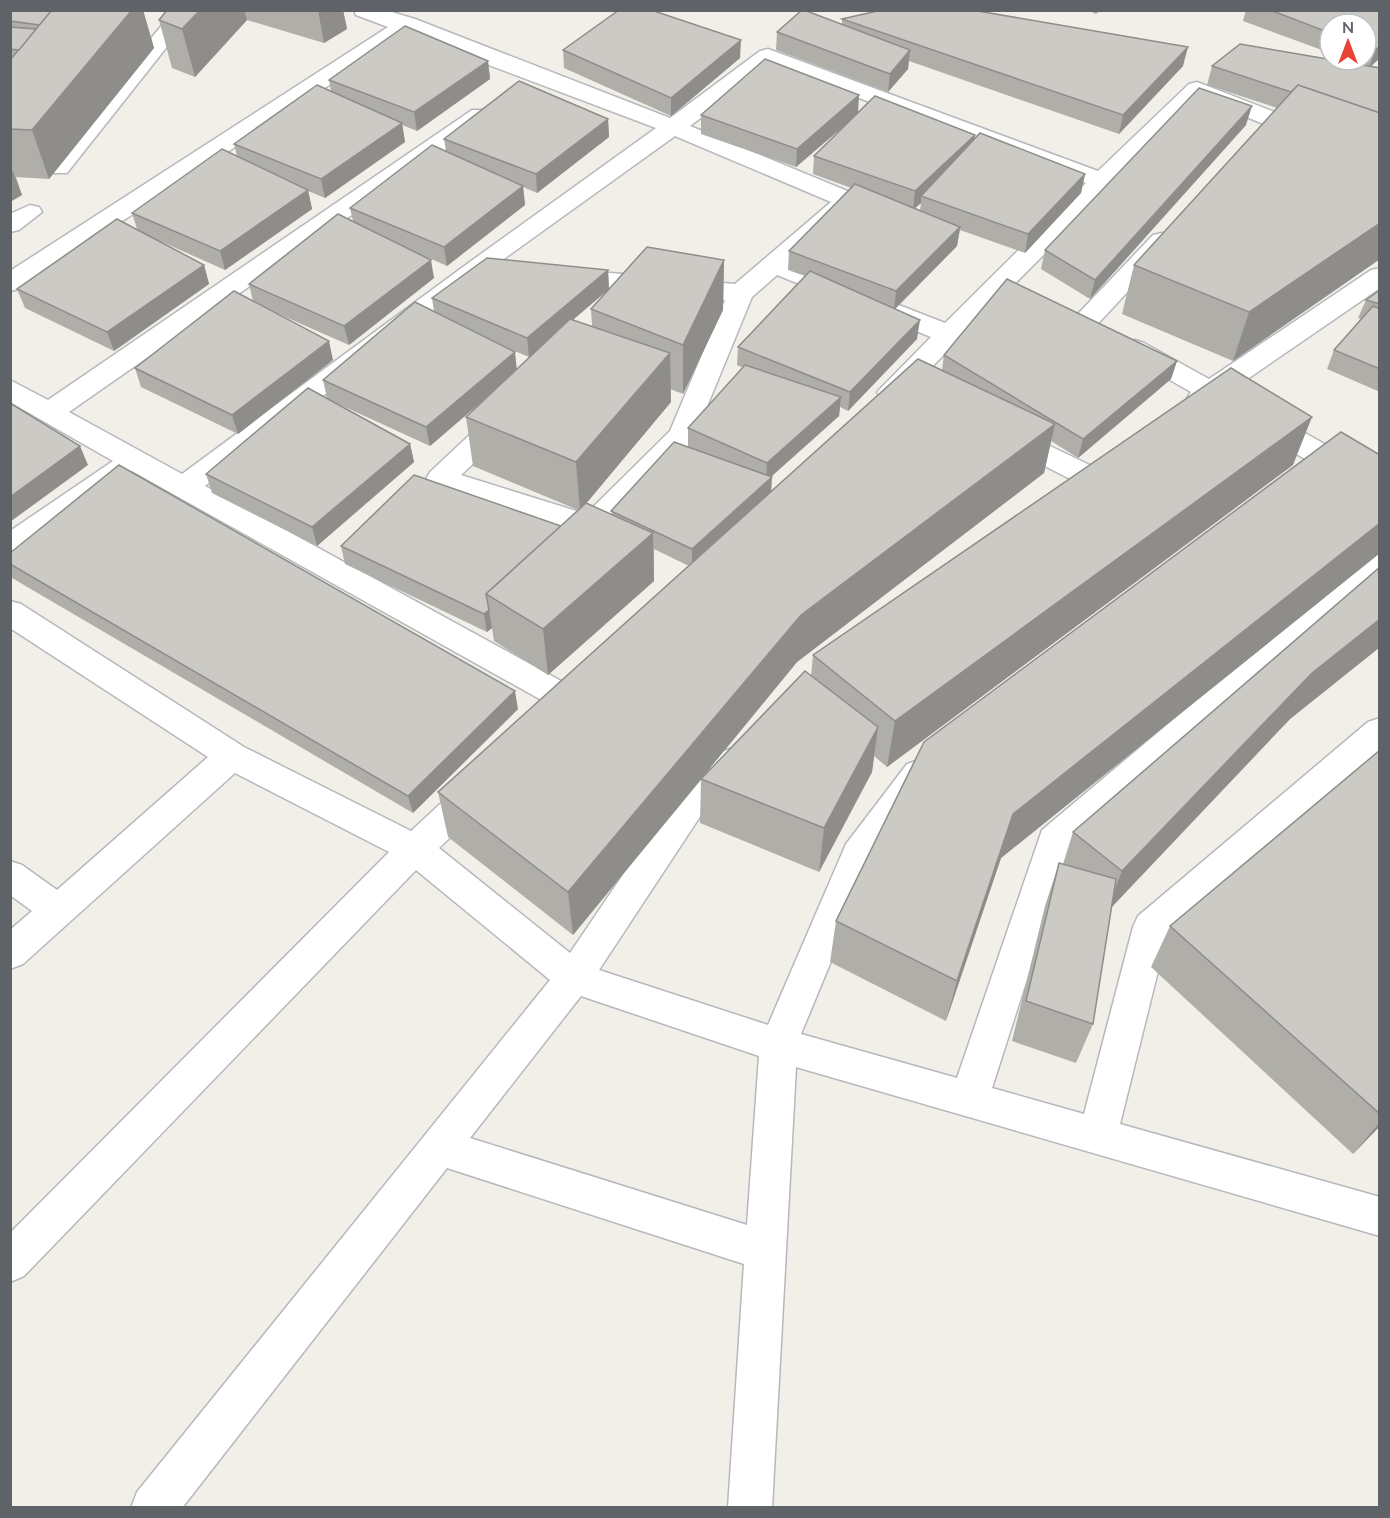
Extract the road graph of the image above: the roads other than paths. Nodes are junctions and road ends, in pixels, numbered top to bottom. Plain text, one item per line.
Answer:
1 (186, 10) edge
2 (364, 10) edge
3 (407, 24) junction
4 (538, 75) junction
5 (673, 127) junction
6 (1380, 151) edge
7 (59, 168) dead end
8 (1102, 181) junction
9 (1180, 221) edge
10 (774, 265) junction
11 (476, 269) junction
12 (511, 272) edge
13 (545, 276) edge
14 (1380, 276) edge
15 (10, 284) edge
16 (649, 285) junction
17 (741, 293) junction
18 (623, 309) edge
19 (949, 334) junction
20 (10, 389) edge
21 (1212, 391) junction
22 (518, 406) edge
23 (872, 411) edge
24 (50, 414) junction
25 (1174, 417) edge
26 (986, 423) edge
27 (1118, 457) edge
28 (132, 459) junction
29 (1327, 462) junction
30 (1089, 477) junction
31 (1299, 483) edge
32 (183, 488) junction
33 (1380, 488) edge
34 (1060, 497) edge
35 (10, 546) edge
36 (1380, 563) edge
37 (10, 612) edge
38 (572, 702) edge
39 (1380, 731) edge
40 (757, 737) edge
41 (942, 755) edge
42 (232, 756) junction
43 (493, 776) edge
44 (415, 849) junction
45 (10, 875) edge
46 (58, 911) junction
47 (10, 953) edge
48 (574, 978) junction
49 (778, 1045) junction
50 (969, 1100) junction
51 (1098, 1136) junction
52 (439, 1147) junction
53 (1380, 1217) edge
54 (766, 1251) junction
55 (10, 1262) edge
56 (153, 1508) edge
57 (750, 1508) edge

1 - 7 street
2 - 3 street
3 - 4 street
3 - 15 street
4 - 5 street
4 - 24 street
5 - 8 street
5 - 10 street
5 - 11 street
6 - 8 street
8 - 19 street
9 - 21 street
10 - 17 street
10 - 19 street
11 - 12 street
11 - 32 street
13 - 16 street
14 - 21 street
16 - 17 street
16 - 18 street
17 - 22 street
19 - 23 street
20 - 24 street
21 - 25 street
21 - 29 street
24 - 28 street
26 - 30 street
27 - 30 street
28 - 32 street
28 - 35 street
29 - 31 street
29 - 33 street
30 - 34 street
32 - 38 street
36 - 50 street
37 - 42 street
39 - 51 street
40 - 48 street
41 - 49 street
42 - 44 street
42 - 46 street
43 - 44 street
44 - 48 street
44 - 55 street
45 - 46 street
46 - 47 street
48 - 49 street
48 - 52 street
49 - 50 street
49 - 54 street
50 - 51 street
51 - 53 street
52 - 54 street
52 - 56 street
54 - 57 street

